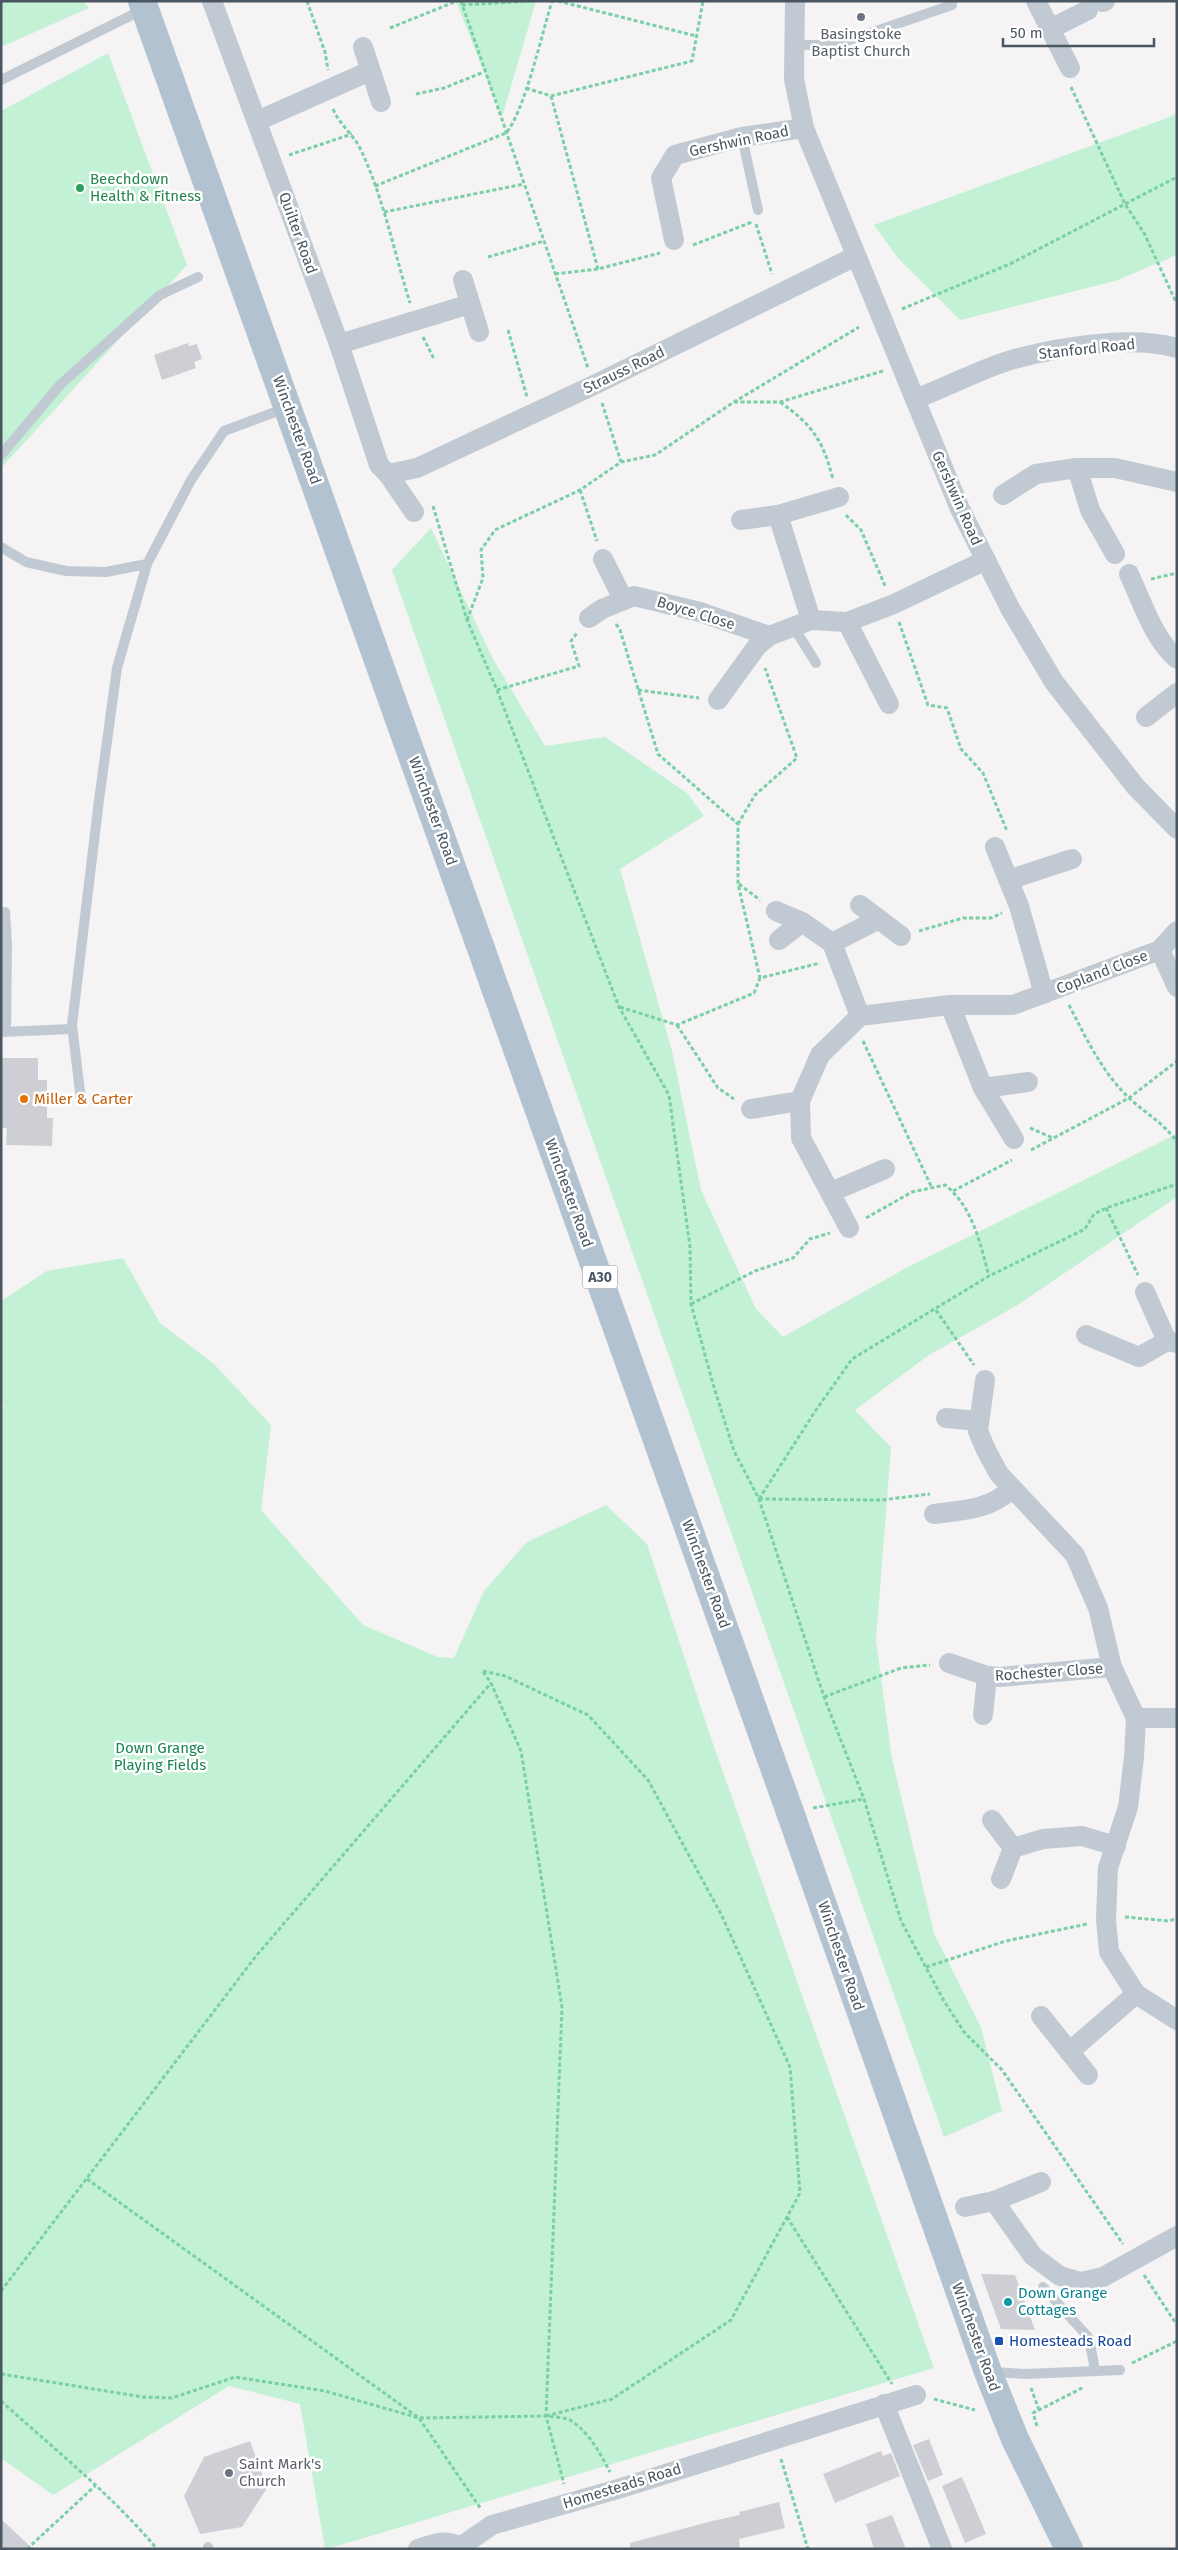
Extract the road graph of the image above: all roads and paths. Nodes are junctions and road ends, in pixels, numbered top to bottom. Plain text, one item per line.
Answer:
1 (212, 1) edge
2 (307, 1) edge
3 (457, 1) edge
4 (529, 1) edge
5 (552, 1) edge
6 (558, 1) edge
7 (703, 1) edge
8 (795, 1) edge
9 (1036, 1) edge
10 (462, 3) edge
11 (1099, 4) edge
12 (143, 5) edge
13 (952, 5) dead end
14 (390, 28) dead end
15 (1050, 29) junction
16 (696, 36) junction
17 (794, 45) junction
18 (362, 47) dead end
19 (370, 70) junction
20 (484, 72) junction
21 (1070, 76) joint
22 (1, 80) edge
23 (526, 88) junction
24 (329, 89) junction
25 (416, 94) dead end
26 (551, 96) junction
27 (381, 102) dead end
28 (257, 120) junction
29 (804, 128) junction
30 (506, 133) junction
31 (352, 134) junction
32 (742, 137) junction
33 (280, 158) dead end
34 (1177, 177) edge
35 (524, 184) junction
36 (375, 186) junction
37 (1125, 204) junction
38 (758, 210) dead end
39 (384, 212) junction
40 (544, 242) junction
41 (677, 246) junction
42 (856, 256) junction
43 (488, 257) dead end
44 (598, 269) junction
45 (555, 274) junction
46 (772, 274) dead end
47 (198, 277) dead end
48 (463, 280) dead end
49 (1176, 302) edge
50 (470, 304) junction
51 (902, 309) dead end
52 (415, 320) junction
53 (859, 328) dead end
54 (508, 330) dead end
55 (479, 332) dead end
56 (1175, 343) edge
57 (340, 344) junction
58 (434, 359) dead end
59 (885, 371) dead end
60 (590, 373) dead end
61 (915, 399) junction
62 (528, 400) dead end
63 (601, 400) dead end
64 (734, 402) junction
65 (289, 407) junction
66 (1, 455) edge
67 (621, 462) junction
68 (1076, 468) junction
69 (388, 474) junction
70 (1177, 482) edge
71 (580, 490) junction
72 (1002, 495) dead end
73 (839, 497) dead end
74 (421, 507) joint
75 (778, 515) junction
76 (741, 520) dead end
77 (1, 547) edge
78 (1115, 554) dead end
79 (603, 559) joint
80 (986, 560) junction
81 (148, 564) junction
82 (1177, 573) edge
83 (1131, 578) joint
84 (623, 599) junction
85 (894, 604) junction
86 (596, 613) junction
87 (467, 620) junction
88 (847, 622) junction
89 (802, 623) junction
90 (763, 641) junction
91 (1177, 658) edge
92 (816, 663) dead end
93 (497, 690) junction
94 (638, 690) junction
95 (1177, 693) edge
96 (718, 700) joint
97 (889, 704) dead end
98 (1146, 717) dead end
99 (738, 824) junction
100 (1177, 829) edge
101 (995, 847) joint
102 (1072, 859) dead end
103 (1008, 880) junction
104 (738, 884) junction
105 (860, 905) dead end
106 (1019, 906) junction
107 (776, 911) joint
108 (5, 912) dead end
109 (879, 919) junction
110 (802, 922) junction
111 (1177, 931) edge
112 (901, 936) joint
113 (779, 940) dead end
114 (4, 945) edge
115 (835, 950) junction
116 (1160, 950) junction
117 (760, 978) junction
118 (1177, 987) edge
119 (1052, 991) junction
120 (950, 1004) junction
121 (619, 1007) junction
122 (857, 1019) junction
123 (677, 1025) junction
124 (72, 1029) junction
125 (4, 1032) edge
126 (1177, 1062) edge
127 (1028, 1082) dead end
128 (983, 1088) junction
129 (1128, 1098) junction
130 (81, 1100) dead end
131 (800, 1102) junction
132 (751, 1109) joint
133 (1177, 1142) edge
134 (1021, 1149) junction
135 (885, 1169) dead end
136 (1177, 1184) edge
137 (932, 1188) junction
138 (953, 1191) junction
139 (831, 1192) junction
140 (1106, 1208) junction
141 (849, 1228) junction
142 (989, 1276) junction
143 (1145, 1292) joint
144 (691, 1304) junction
145 (936, 1310) junction
146 (1086, 1335) dead end
147 (1172, 1342) edge
148 (985, 1380) joint
149 (946, 1418) dead end
150 (978, 1421) junction
151 (1012, 1489) junction
152 (935, 1494) dead end
153 (759, 1500) junction
154 (934, 1514) dead end
155 (949, 1663) joint
156 (1112, 1668) junction
157 (987, 1676) junction
158 (491, 1683) junction
159 (824, 1697) junction
160 (983, 1715) dead end
161 (1136, 1718) junction
162 (1177, 1718) edge
163 (864, 1799) junction
164 (790, 1812) junction
165 (992, 1820) dead end
166 (1116, 1846) junction
167 (1013, 1848) junction
168 (1001, 1879) dead end
169 (1177, 1918) edge
170 (1106, 1920) junction
171 (926, 1967) junction
172 (1136, 1994) junction
173 (1041, 2016) dead end
174 (1177, 2020) edge
175 (1069, 2052) junction
176 (1088, 2075) dead end
177 (87, 2180) junction
178 (1041, 2182) dead end
179 (994, 2201) junction
180 (965, 2207) dead end
181 (787, 2217) junction
182 (1177, 2236) edge
183 (1133, 2259) junction
184 (1042, 2287) dead end
185 (1, 2291) edge
186 (1177, 2324) edge
187 (1095, 2370) junction
188 (1120, 2370) dead end
189 (988, 2372) junction
190 (1, 2374) edge
191 (1026, 2374) junction
192 (901, 2399) junction
193 (1, 2401) edge
194 (975, 2410) dead end
195 (1039, 2410) dead end
196 (1033, 2413) dead end
197 (546, 2416) junction
198 (419, 2418) junction
199 (1038, 2429) dead end
200 (774, 2439) junction
201 (95, 2486) junction
202 (618, 2488) junction
203 (569, 2502) junction
204 (492, 2525) junction
205 (461, 2548) edge
206 (27, 2549) edge
207 (156, 2549) edge
208 (418, 2549) edge
209 (808, 2549) edge
210 (942, 2549) edge
211 (1069, 2549) edge

1 - 28 street, Quilter Road
2 - 24 path
3 - 14 path
4 - 10 path
5 - 23 path
6 - 16 path
7 - 16 path
8 - 17 street, Gershwin Road
9 - 15 street
10 - 20 path
11 - 15 street
12 - 22 lane
12 - 65 main road, Winchester Road / A30
13 - 17 lane
15 - 21 street
16 - 26 path
17 - 29 street, Gershwin Road
18 - 19 street
19 - 24 street
19 - 27 street
20 - 25 path
20 - 30 path
21 - 37 path
23 - 26 path
23 - 30 path
24 - 28 street
24 - 31 path
26 - 44 path
28 - 57 street, Quilter Road
29 - 32 street, Gershwin Road
29 - 42 street, Gershwin Road
30 - 35 path
30 - 36 path
31 - 33 path
31 - 36 path
32 - 38 lane
32 - 41 street, Gershwin Road
34 - 37 path
35 - 39 path
35 - 40 path
36 - 39 path
37 - 49 path
37 - 51 path
39 - 52 path
40 - 43 path
40 - 45 path
41 - 44 path
41 - 46 path
42 - 61 street, Gershwin Road
42 - 69 street, Strauss Road
44 - 45 path
45 - 60 path
47 - 66 lane
48 - 50 street
50 - 52 street
50 - 55 street
52 - 57 street
52 - 58 path
53 - 64 path
54 - 62 path
56 - 61 street, Stanford Road
57 - 69 street, Quilter Road
59 - 64 path
61 - 80 street, Gershwin Road
63 - 67 path
64 - 67 path
65 - 81 lane
65 - 164 main road, Winchester Road / A30
67 - 71 path
68 - 70 street
68 - 72 street
68 - 78 street
69 - 74 street, Quilter Road
71 - 79 path
71 - 87 path
73 - 75 street
74 - 87 path
75 - 76 street
75 - 89 street
77 - 81 lane
79 - 84 street
80 - 85 street
80 - 100 street, Gershwin Road
81 - 124 lane
82 - 83 path
83 - 91 street
84 - 86 street, Boyce Close
84 - 90 street, Boyce Close
85 - 88 street
85 - 101 path
86 - 93 path
86 - 94 path
87 - 93 path
88 - 89 street
88 - 97 street
89 - 90 street
89 - 92 lane
90 - 96 street
90 - 99 path
93 - 121 path
94 - 96 path
94 - 99 path
95 - 98 street
99 - 104 path
101 - 103 street, Copland Close
102 - 103 street
103 - 106 street, Copland Close
104 - 107 path
104 - 117 path
105 - 109 street
106 - 112 path
106 - 119 street, Copland Close
107 - 110 street
108 - 114 lane
109 - 112 street
109 - 115 street
110 - 113 street
110 - 115 street
111 - 116 street, Copland Close
114 - 125 lane
115 - 117 path
115 - 122 street
116 - 118 street, Copland Close
116 - 119 street, Copland Close
117 - 123 path
119 - 120 street, Copland Close
119 - 129 path
120 - 122 street, Copland Close
120 - 128 street
121 - 123 path
121 - 144 path
122 - 131 street
122 - 137 path
123 - 132 path
124 - 125 lane
124 - 130 lane
126 - 129 path
127 - 128 street
128 - 134 street
129 - 133 path
129 - 134 path
131 - 132 street
131 - 139 street
134 - 138 path
135 - 139 street
136 - 140 path
137 - 138 path
137 - 141 path
138 - 142 path
139 - 141 street
140 - 142 path
140 - 143 path
141 - 144 path
142 - 145 path
143 - 147 street
144 - 153 path
145 - 148 path
145 - 153 path
146 - 147 street
148 - 150 street
149 - 150 street
150 - 151 street
151 - 154 street
151 - 156 street
152 - 153 path
153 - 159 path
155 - 157 street, Rochester Close
155 - 159 path
156 - 157 street, Rochester Close
156 - 161 street
157 - 160 street, Rochester Close
158 - 177 path
158 - 181 path
158 - 197 path
159 - 163 path
161 - 162 street
161 - 166 street
163 - 164 path
163 - 171 path
164 - 189 main road, Winchester Road / A30
165 - 167 street
166 - 167 street
166 - 170 street
167 - 168 street
169 - 170 path
170 - 171 path
170 - 172 street
171 - 183 path
172 - 174 street
172 - 175 street
173 - 175 street
175 - 176 street
177 - 185 path
177 - 198 path
178 - 179 street
179 - 180 street
179 - 183 street
181 - 192 path
181 - 197 path
182 - 183 street
183 - 186 path
184 - 187 lane
187 - 188 lane
187 - 191 lane
189 - 191 lane
189 - 211 main road, Winchester Road / A30
190 - 198 path
191 - 195 path
192 - 194 path
192 - 200 street, Homesteads Road
192 - 210 street
193 - 201 path
196 - 199 path
197 - 198 path
197 - 202 path
197 - 203 path
198 - 204 path
200 - 202 street, Homesteads Road
200 - 209 path
201 - 206 path
201 - 207 path
202 - 203 street, Homesteads Road
203 - 204 street, Homesteads Road
204 - 205 street, Homesteads Road
205 - 208 street, Homesteads Road

